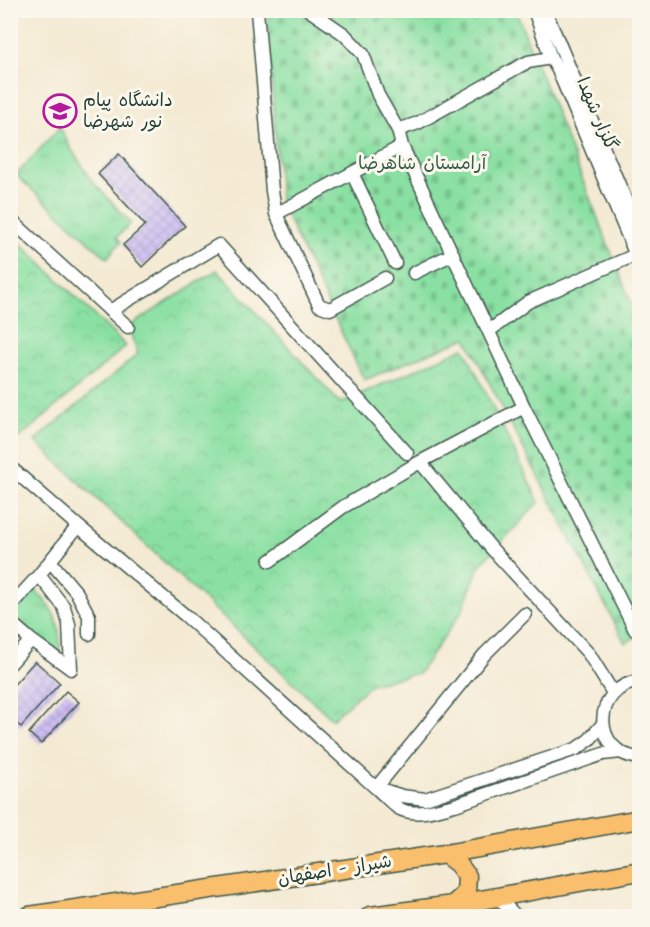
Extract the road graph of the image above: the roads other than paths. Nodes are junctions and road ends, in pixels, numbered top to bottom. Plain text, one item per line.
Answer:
1 (257, 10) edge
2 (309, 10) edge
3 (534, 10) edge
4 (546, 10) edge
5 (551, 58) junction
6 (398, 130) junction
7 (402, 146) junction
8 (352, 173) junction
9 (276, 214) junction
10 (10, 219) edge
11 (639, 234) edge
12 (453, 254) junction
13 (637, 260) edge
14 (395, 263) dead end
15 (414, 273) dead end
16 (385, 278) dead end
17 (110, 311) junction
18 (128, 327) dead end
19 (489, 331) junction
20 (524, 407) junction
21 (407, 453) dead end
22 (420, 462) junction
23 (10, 467) edge
24 (78, 526) junction
25 (50, 561) junction
26 (270, 561) dead end
27 (39, 575) junction
28 (10, 607) edge
29 (525, 614) dead end
30 (10, 622) edge
31 (89, 634) dead end
32 (638, 634) edge
33 (31, 640) junction
34 (10, 664) edge
35 (639, 681) edge
36 (613, 693) junction
37 (603, 725) junction
38 (621, 752) junction
39 (639, 758) edge
40 (376, 788) junction
41 (639, 819) edge
42 (445, 854) junction
43 (639, 871) edge
44 (497, 897) junction
45 (453, 905) junction
46 (29, 916) edge
47 (370, 916) edge
48 (516, 916) edge

1 - 9 street
2 - 6 street
3 - 5 street, گلزار شهدا
4 - 11 street, گلزار شهدا
5 - 6 street
5 - 13 street, گلزار شهدا
6 - 7 street
7 - 8 street
7 - 12 street
8 - 9 street
8 - 14 street
9 - 16 street
10 - 17 street
12 - 15 street
12 - 19 street
13 - 19 street
17 - 18 street
17 - 21 street
19 - 20 street
20 - 22 street
20 - 32 street
22 - 26 street
22 - 36 street
23 - 24 street
24 - 25 street
24 - 40 street
25 - 27 street
25 - 31 street
27 - 28 street
27 - 33 street
29 - 40 street
30 - 33 street
33 - 34 street
35 - 36 street
36 - 37 street
37 - 38 street
37 - 40 street
38 - 39 street
38 - 40 street
41 - 42 highway, شیراز - اصفهان
42 - 45 highway
42 - 46 highway, شیراز - اصفهان
43 - 44 highway
44 - 45 highway
44 - 48 street
45 - 47 highway

